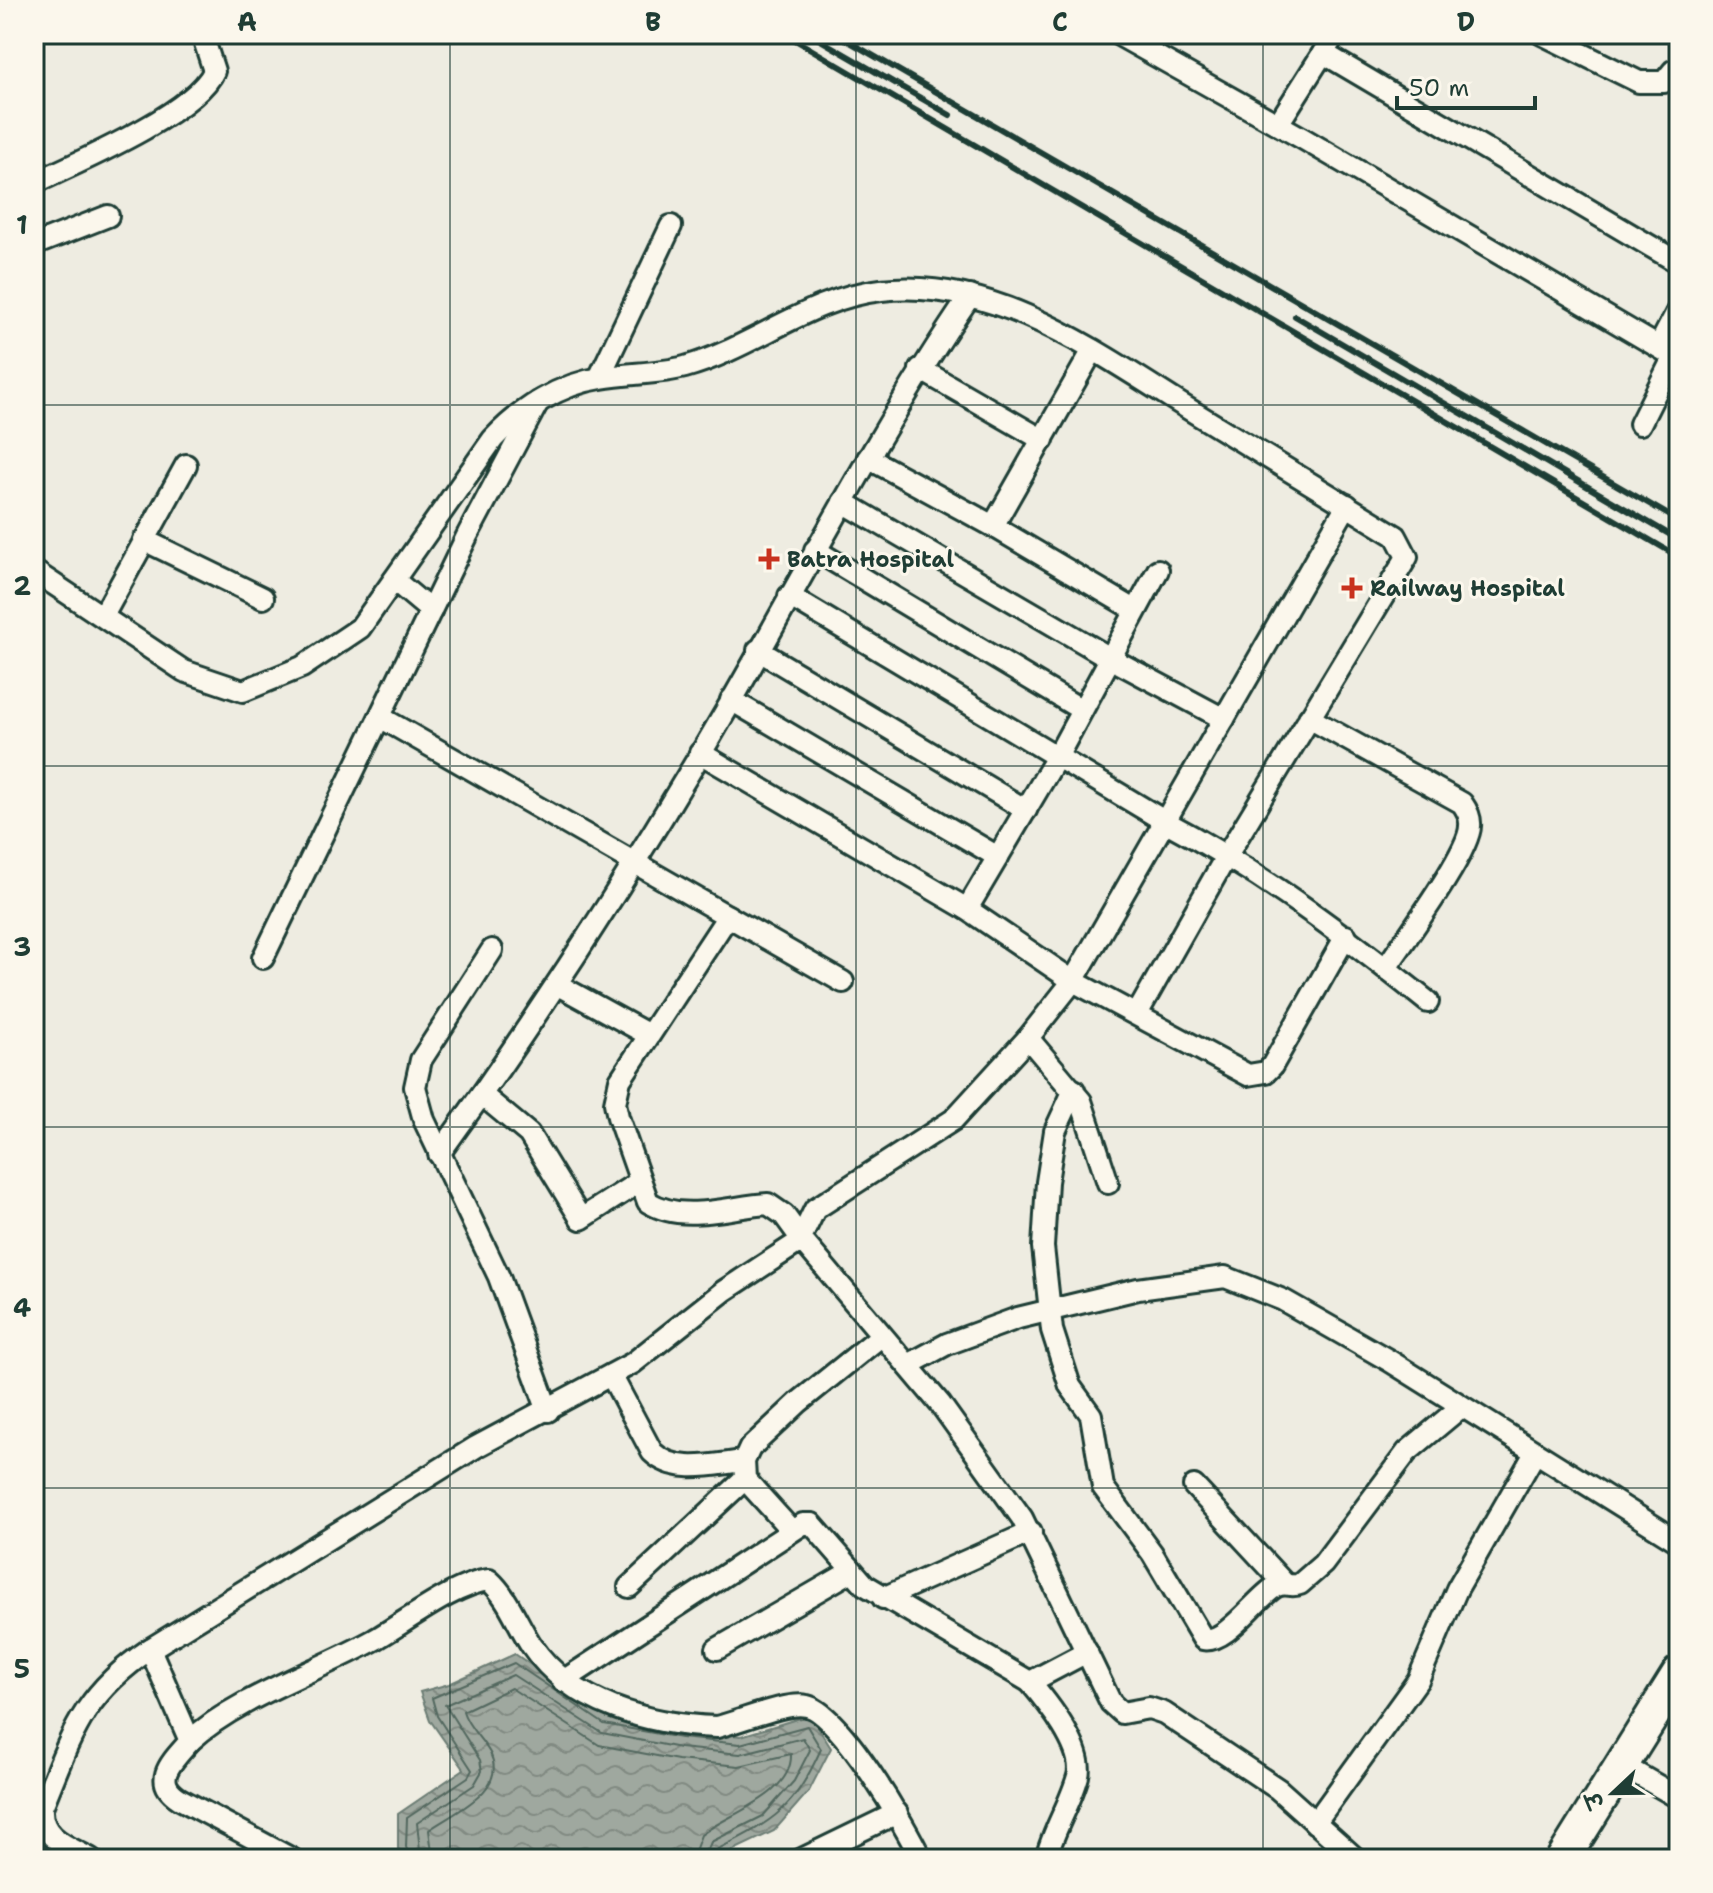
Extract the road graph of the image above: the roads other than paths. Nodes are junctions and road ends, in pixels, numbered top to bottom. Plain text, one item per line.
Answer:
1 (202, 34) edge
2 (1117, 34) edge
3 (1335, 34) edge
4 (1542, 34) edge
5 (1323, 53) junction
6 (1677, 68) edge
7 (1278, 124) junction
8 (34, 183) edge
9 (108, 216) dead end
10 (671, 226) dead end
11 (34, 245) edge
12 (1679, 263) edge
13 (970, 296) junction
14 (1679, 308) edge
15 (1093, 350) junction
16 (1671, 354) edge
17 (920, 369) junction
18 (599, 378) junction
19 (539, 401) junction
20 (1640, 424) dead end
21 (1043, 440) junction
22 (868, 458) junction
23 (186, 465) dead end
24 (843, 502) junction
25 (1347, 505) junction
26 (993, 526) junction
27 (144, 540) junction
28 (815, 550) junction
29 (1158, 570) dead end
30 (34, 571) edge
31 (394, 580) junction
32 (789, 596) junction
33 (263, 598) dead end
34 (1135, 610) junction
35 (431, 611) junction
36 (103, 616) junction
37 (758, 650) junction
38 (1110, 658) junction
39 (731, 700) junction
40 (1082, 710) junction
41 (380, 717) junction
42 (1309, 718) junction
43 (1224, 719) junction
44 (700, 753) junction
45 (1057, 757) junction
46 (1026, 810) junction
47 (1166, 822) junction
48 (1227, 855) junction
49 (998, 857) junction
50 (633, 861) junction
51 (967, 909) junction
52 (728, 916) junction
53 (1346, 936) junction
54 (492, 950) dead end
55 (263, 958) dead end
56 (1386, 968) junction
57 (1073, 981) junction
58 (843, 982) dead end
59 (558, 985) junction
60 (1428, 1002) dead end
61 (1137, 1014) junction
62 (649, 1035) junction
63 (1028, 1038) junction
64 (1074, 1090) junction
65 (482, 1095) junction
66 (439, 1154) junction
67 (639, 1182) junction
68 (1108, 1183) dead end
69 (800, 1240) junction
70 (1049, 1311) junction
71 (881, 1336) junction
72 (908, 1365) junction
73 (611, 1375) junction
74 (1461, 1407) junction
75 (548, 1411) junction
76 (1535, 1453) junction
77 (745, 1470) junction
78 (1194, 1486) dead end
79 (791, 1530) junction
80 (1031, 1532) junction
81 (1679, 1542) edge
82 (850, 1572) junction
83 (1284, 1583) junction
84 (629, 1587) dead end
85 (883, 1598) junction
86 (150, 1649) junction
87 (717, 1649) dead end
88 (1087, 1652) junction
89 (1679, 1673) edge
90 (563, 1681) junction
91 (1030, 1682) junction
92 (190, 1741) junction
93 (1620, 1764) junction
94 (1679, 1798) edge
95 (897, 1813) junction
96 (1315, 1823) junction
97 (1343, 1855) edge
98 (83, 1857) edge
99 (292, 1859) edge
100 (802, 1859) edge
101 (921, 1859) edge
102 (1046, 1859) edge
103 (1563, 1859) edge

1 - 8 street
2 - 7 street
3 - 5 street
4 - 6 street
5 - 7 street
5 - 12 street
7 - 16 street
9 - 11 street
10 - 18 street
13 - 15 street
13 - 17 street
13 - 18 street
14 - 16 street
15 - 21 street
15 - 25 street
16 - 20 street
17 - 21 street
17 - 22 street
18 - 19 street
19 - 31 street
19 - 35 street
21 - 26 street
22 - 24 street
22 - 26 street
23 - 27 street
24 - 28 street
24 - 38 street
25 - 42 street
25 - 43 street
26 - 34 street
27 - 33 street
27 - 36 street
28 - 32 street
28 - 40 street
29 - 34 street
30 - 36 street
31 - 35 street
31 - 36 street
32 - 37 street
32 - 45 street
34 - 38 street
35 - 41 street
37 - 39 street
37 - 46 street
38 - 40 street
38 - 43 street
39 - 44 street
39 - 49 street
40 - 45 street
41 - 50 street
41 - 55 street
42 - 48 street
42 - 56 street
43 - 47 street
44 - 50 street
44 - 51 street
45 - 46 street
45 - 47 street
46 - 49 street
47 - 48 street
47 - 57 street
48 - 53 street
48 - 61 street
49 - 51 street
50 - 52 street
50 - 59 street
51 - 57 street
52 - 58 street
52 - 62 street
53 - 56 street
53 - 61 street
54 - 66 street
56 - 60 street
57 - 61 street
57 - 63 street
59 - 62 street
59 - 65 street
62 - 67 street
63 - 64 street
63 - 69 street
64 - 68 street
64 - 70 street
65 - 66 street
65 - 67 street
66 - 75 street
67 - 69 street
69 - 71 street
69 - 73 street
70 - 72 street
70 - 74 street
70 - 83 street
71 - 72 street
71 - 77 street
72 - 80 street
73 - 75 street
73 - 77 street
74 - 76 street
74 - 83 street
75 - 86 street
76 - 81 street
76 - 96 street
77 - 79 street
77 - 84 street
78 - 83 street
79 - 82 street
79 - 90 street
80 - 85 street
80 - 88 street
82 - 85 street
82 - 87 street
85 - 91 street
86 - 92 street
86 - 98 street
88 - 91 street
88 - 96 street
89 - 93 main road
90 - 92 street
90 - 95 street
91 - 102 street
92 - 99 street
93 - 94 street
93 - 103 main road
95 - 100 street
95 - 101 street
96 - 97 street

